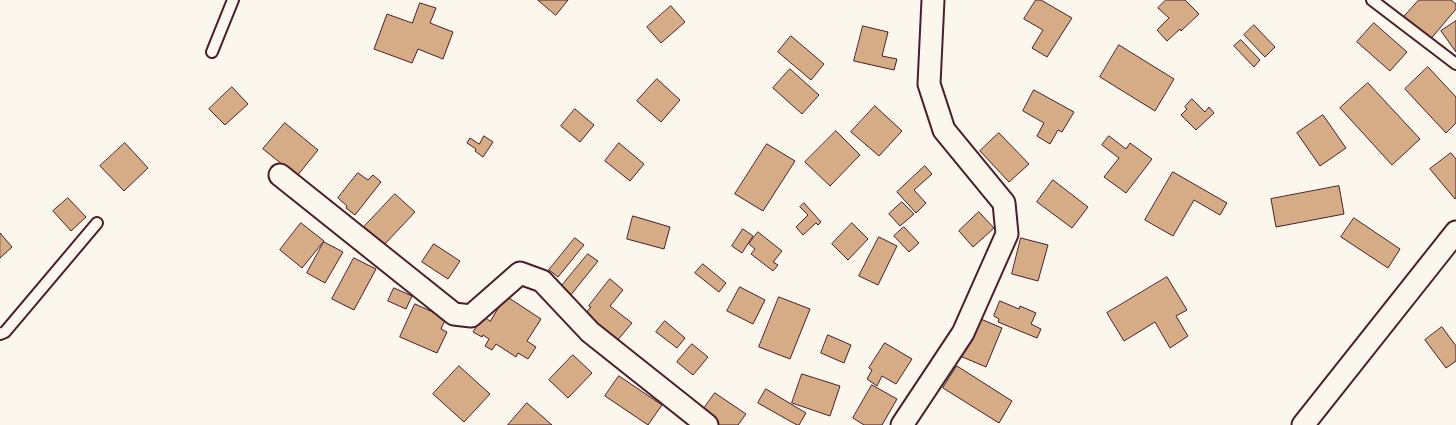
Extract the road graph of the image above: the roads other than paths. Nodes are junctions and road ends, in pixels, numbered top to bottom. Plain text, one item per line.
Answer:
1 (233, 0) edge
2 (933, 0) edge
3 (1372, 0) edge
4 (212, 52) dead end
5 (1456, 64) edge
6 (280, 175) dead end
7 (97, 223) dead end
8 (1456, 232) edge
9 (0, 334) edge
10 (707, 425) edge
11 (902, 425) edge
12 (1303, 425) edge

1 - 4 lane
2 - 11 street
3 - 5 lane
6 - 10 street
7 - 9 lane
8 - 12 street

